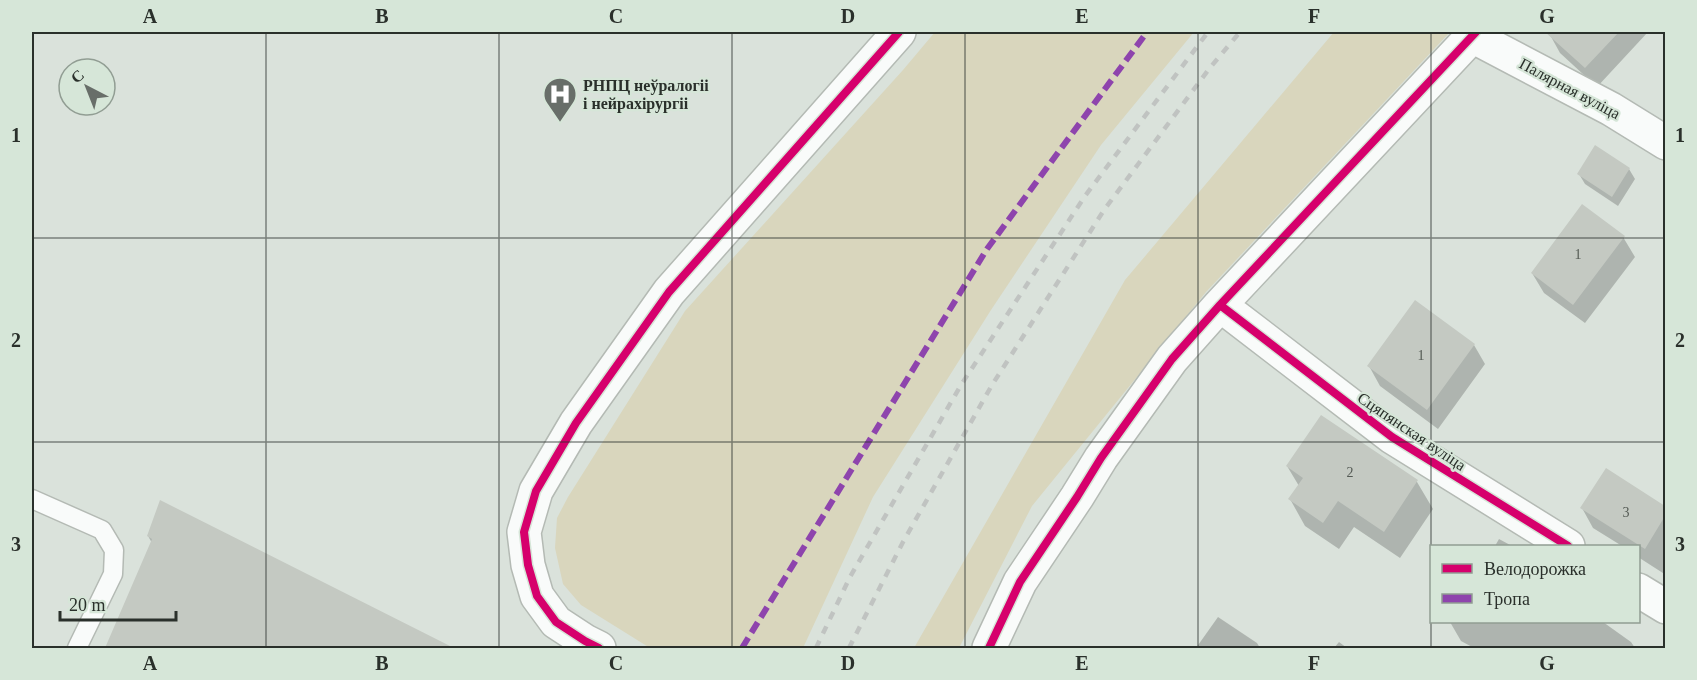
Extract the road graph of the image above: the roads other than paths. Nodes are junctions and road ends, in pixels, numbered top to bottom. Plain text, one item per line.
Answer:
1 (899, 32) edge
2 (1474, 34) edge
3 (1665, 143) edge
4 (1220, 305) junction
5 (32, 499) edge
6 (1566, 545) edge
7 (1640, 591) edge
8 (1665, 607) edge
9 (77, 648) edge
10 (599, 648) edge
11 (989, 648) edge

1 - 10 street
2 - 3 street, Палярная вуліца
2 - 4 street
4 - 6 street, Сцяпянская вуліца
4 - 11 street
5 - 9 lane
7 - 8 street

